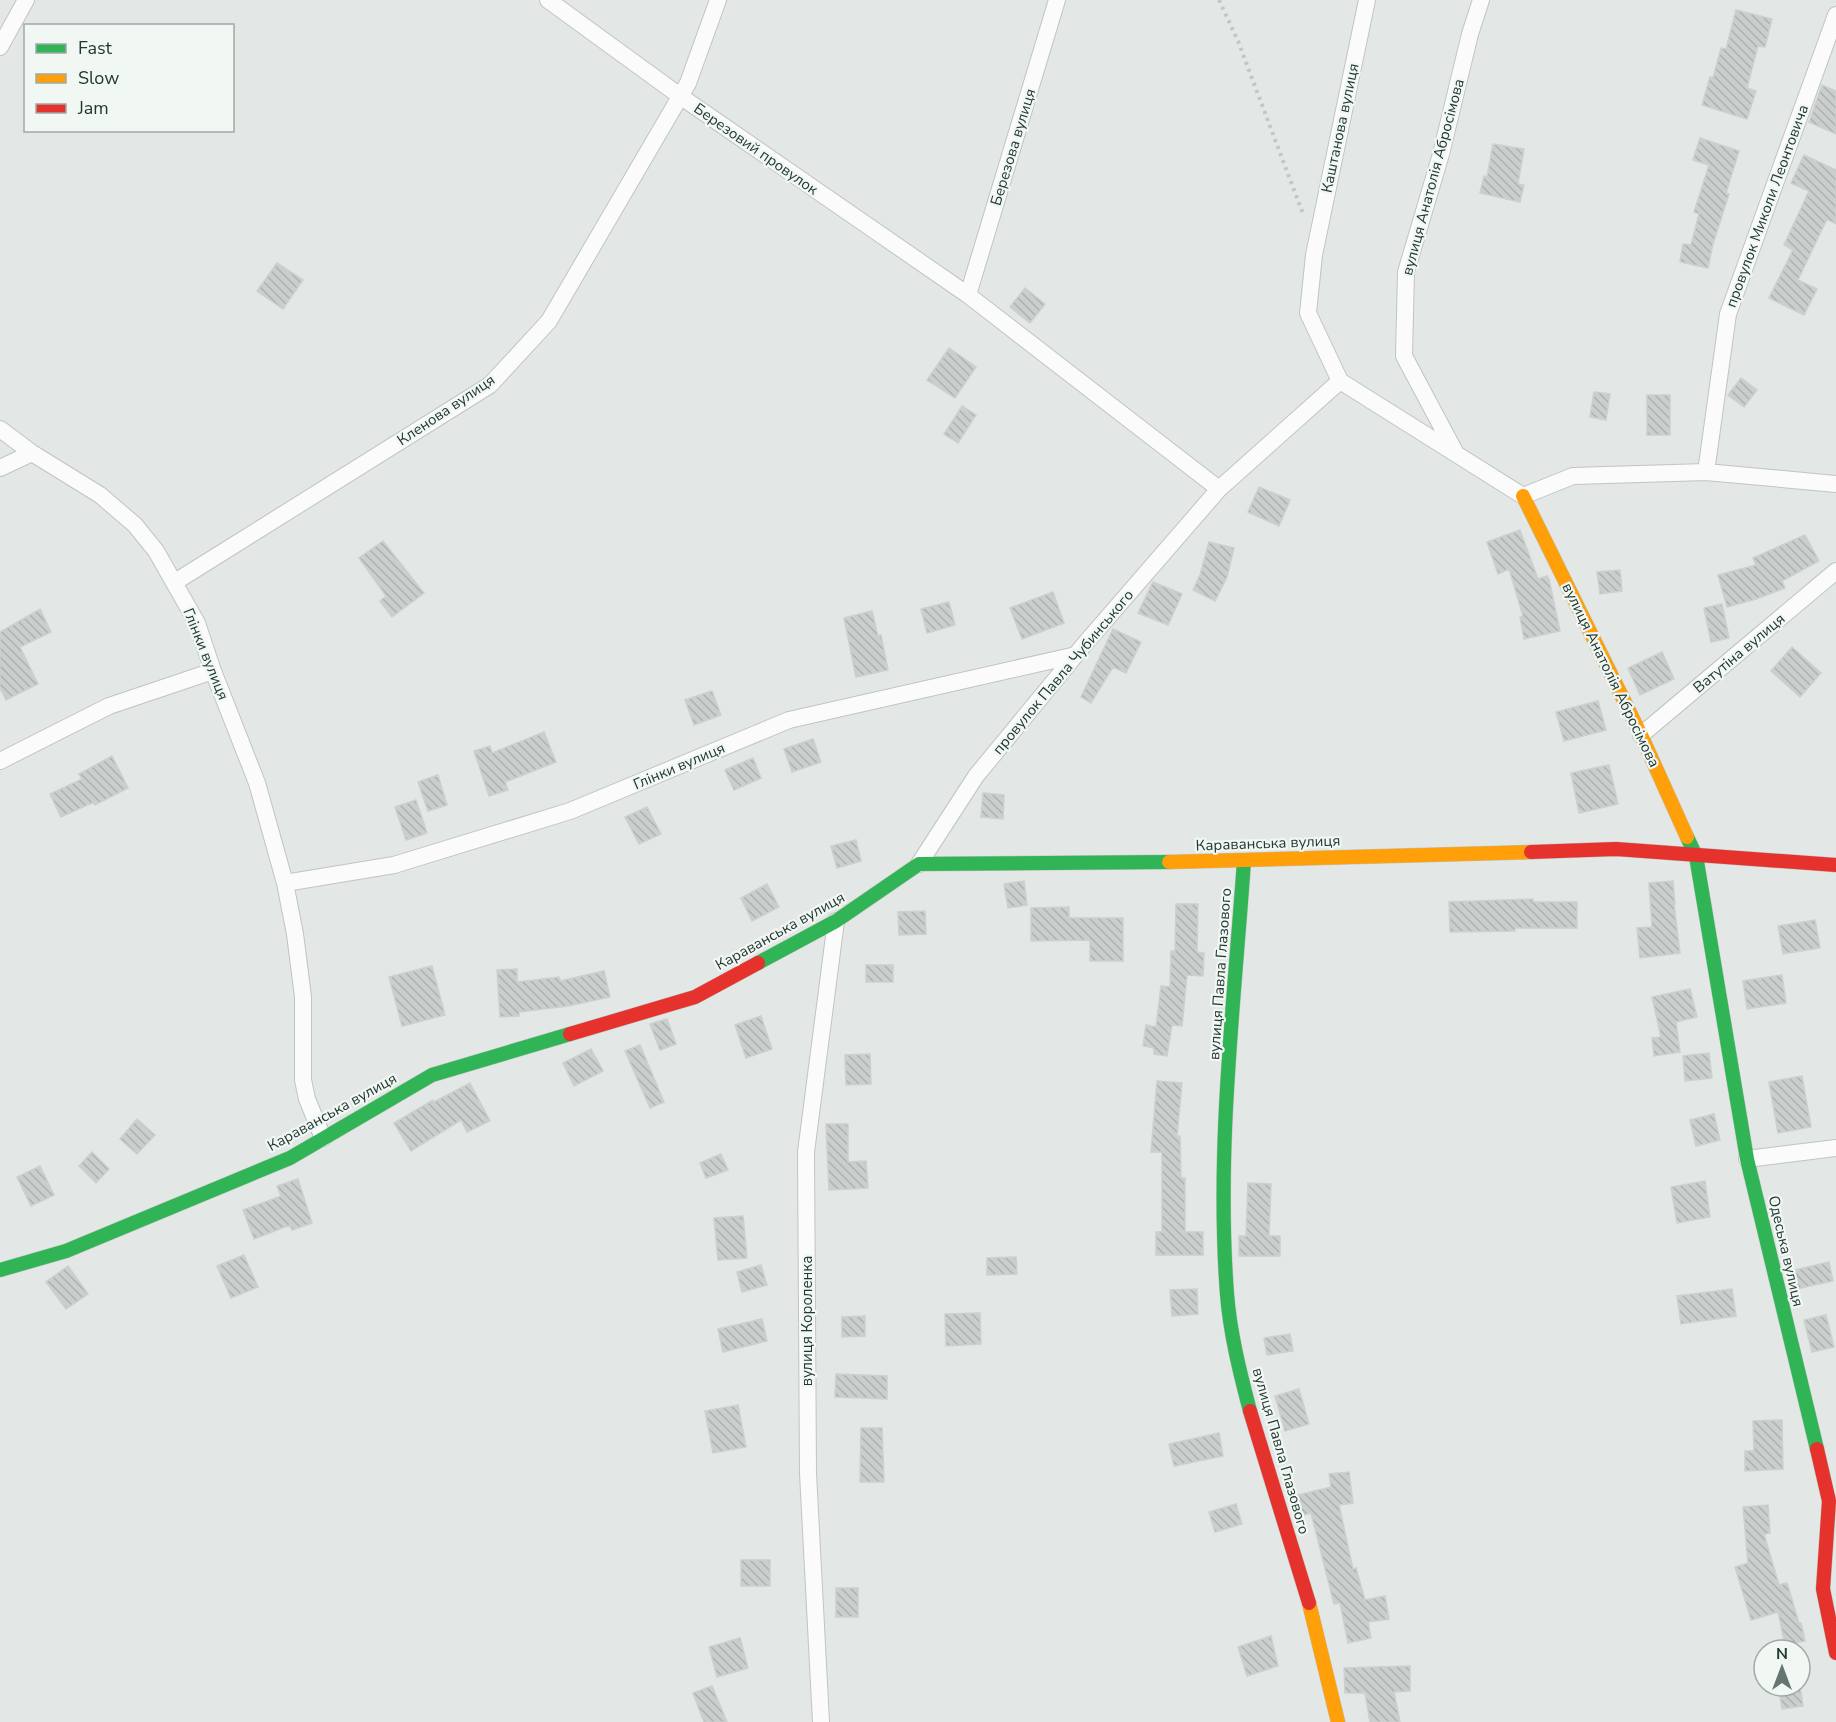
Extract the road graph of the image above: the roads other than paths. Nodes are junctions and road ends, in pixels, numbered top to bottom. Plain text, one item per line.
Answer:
1 (26, 0) edge
2 (548, 0) edge
3 (718, 0) edge
4 (1057, 0) edge
5 (1367, 0) edge
6 (1481, 0) edge
7 (1836, 15) edge
8 (0, 47) edge
9 (680, 96) junction
10 (968, 295) junction
11 (1340, 381) junction
12 (0, 429) edge
13 (1455, 452) junction
14 (32, 453) junction
15 (0, 468) edge
16 (1706, 472) junction
17 (1836, 484) edge
18 (1219, 489) junction
19 (1523, 496) junction
20 (1836, 571) edge
21 (175, 582) junction
22 (1076, 655) junction
23 (213, 670) junction
24 (1641, 735) junction
25 (0, 761) edge
26 (1696, 856) junction
27 (1244, 861) junction
28 (919, 864) junction
29 (1836, 865) edge
30 (285, 883) junction
31 (836, 921) junction
32 (323, 1138) junction
33 (1836, 1148) edge
34 (1747, 1159) junction
35 (0, 1270) edge
36 (1832, 1501) edge
37 (1836, 1653) edge
38 (821, 1722) edge
39 (1338, 1722) edge

1 - 8 street
2 - 9 street, Березовий провулок
3 - 9 street, Кленова вулиця
4 - 10 street, Березова вулиця
5 - 11 street, Каштанова вулиця
6 - 13 street, вулиця Анатолія Абросімова
7 - 16 street, провулок Миколи Леонтовича
9 - 10 street, Березовий провулок
9 - 21 street, Кленова вулиця
10 - 18 street
11 - 13 street
11 - 18 street, провулок Павла Чубинського
12 - 14 street, Глінки вулиця
13 - 19 street
14 - 15 street
14 - 21 street, Глінки вулиця
16 - 17 street
16 - 19 street
18 - 22 street, провулок Павла Чубинського
19 - 24 street, вулиця Анатолія Абросімова
20 - 24 street, Ватутіна вулиця
21 - 23 street, Глінки вулиця
22 - 28 street, провулок Павла Чубинського
22 - 30 street, Глінки вулиця
23 - 25 street
23 - 30 street, Глінки вулиця
24 - 26 street, вулиця Анатолія Абросімова
26 - 27 street, Караванська вулиця
26 - 29 street, Караванська вулиця
26 - 34 street, Одеська вулиця
27 - 28 street, Караванська вулиця
27 - 39 street, вулиця Павла Глазового
28 - 31 street, Караванська вулиця
30 - 32 street, Глінки вулиця
31 - 32 street, Караванська вулиця
31 - 38 street, вулиця Короленка
32 - 35 street, Караванська вулиця
33 - 34 street
34 - 36 street, Одеська вулиця
36 - 37 street, Одеська вулиця

